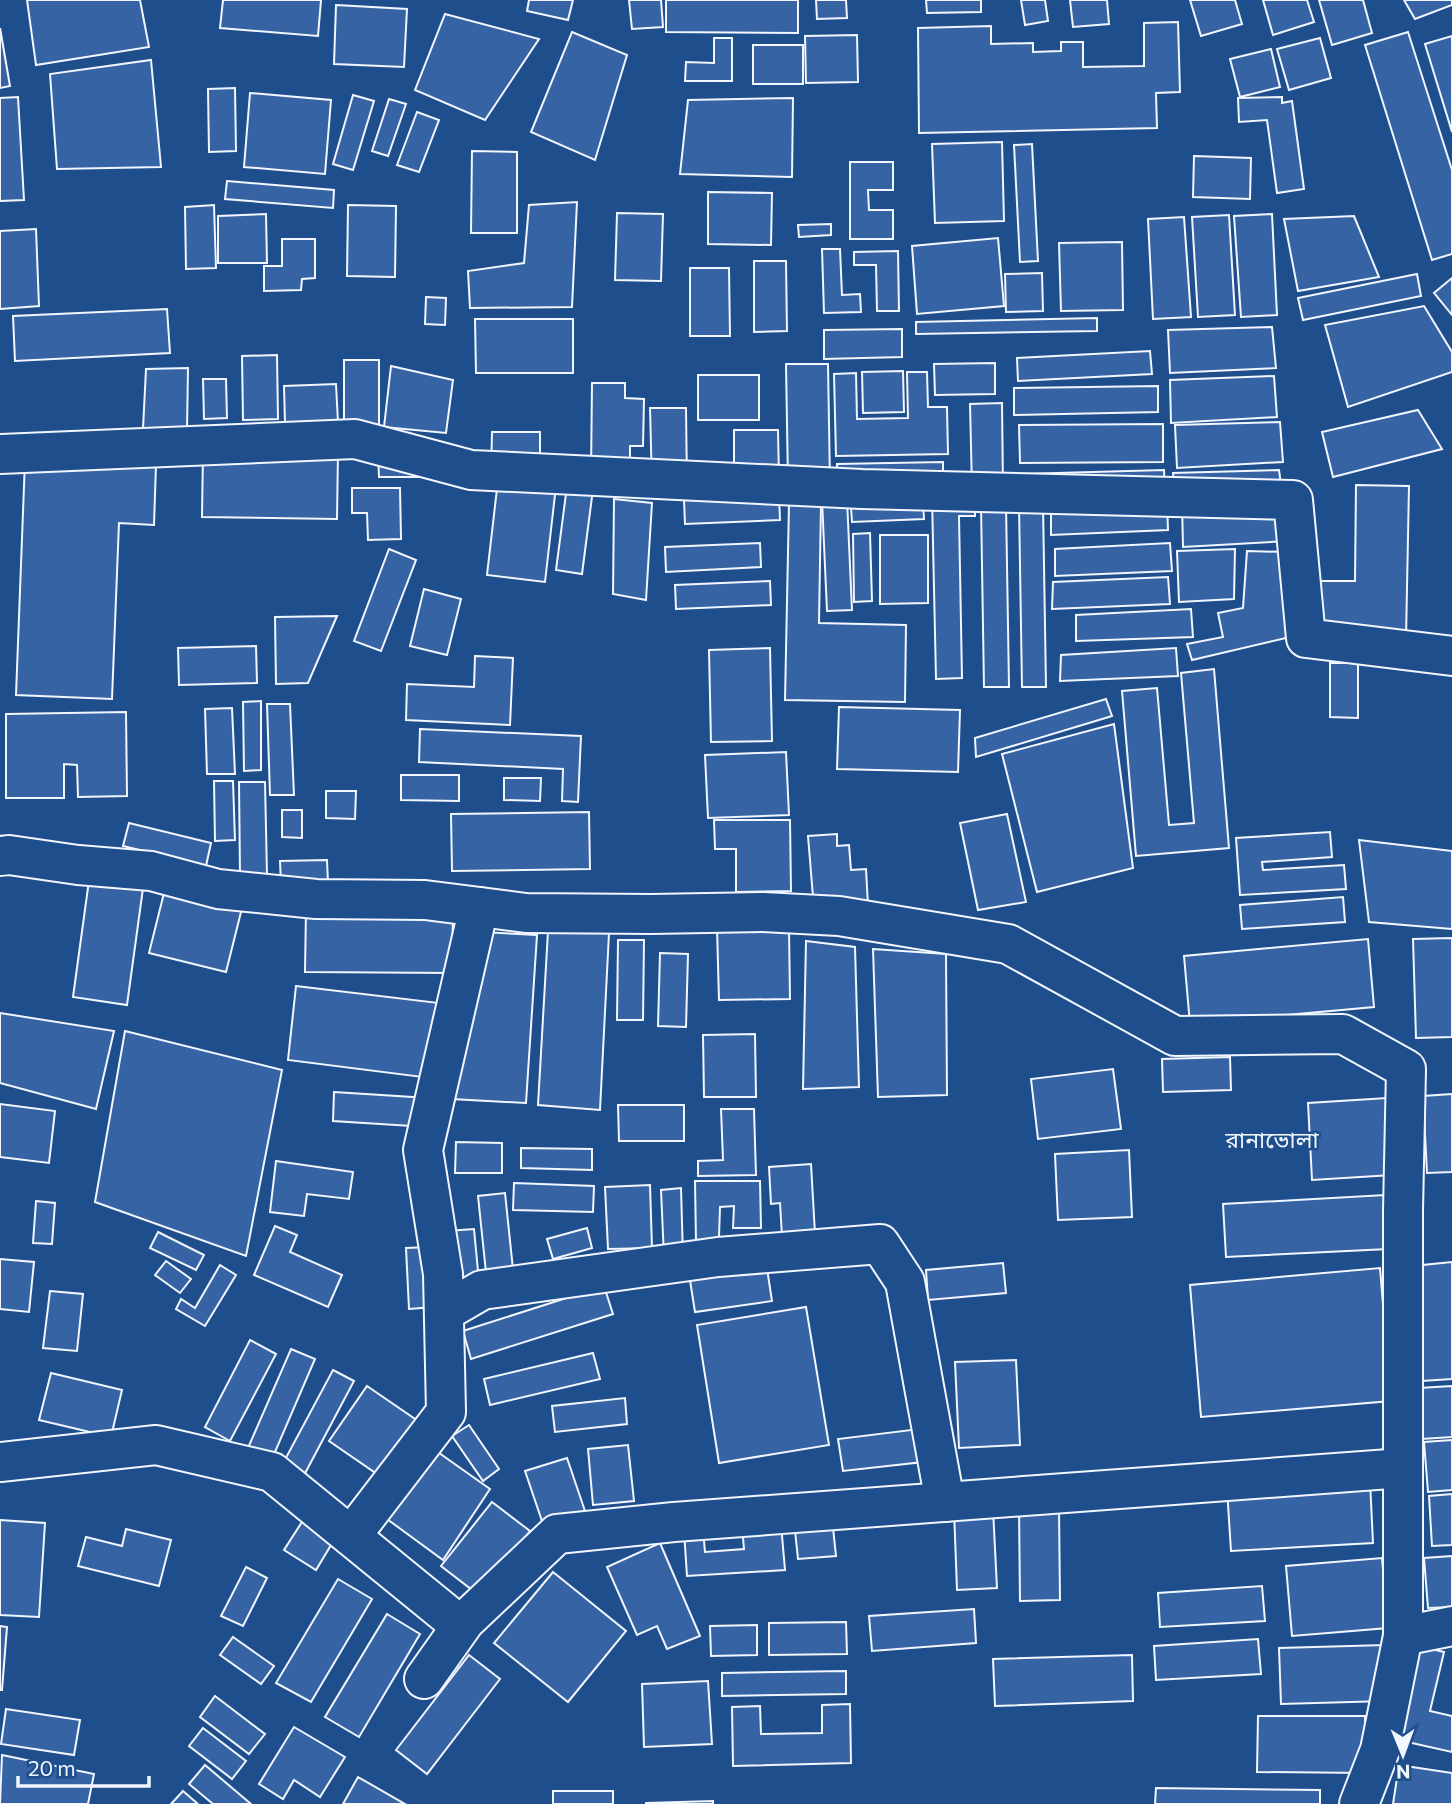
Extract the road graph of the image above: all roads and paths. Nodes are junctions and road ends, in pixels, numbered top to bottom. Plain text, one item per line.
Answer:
1 (0, 454) edge
2 (1452, 656) edge
3 (0, 856) edge
4 (479, 907) junction
5 (444, 1312) junction
6 (0, 1462) edge
7 (1403, 1468) junction
8 (945, 1502) junction
9 (351, 1536) junction
10 (461, 1626) junction
11 (1452, 1626) edge
12 (1403, 1636) junction
13 (424, 1679) dead end
14 (1359, 1804) edge

1 - 2 street
3 - 4 street
4 - 5 street
4 - 7 street
5 - 8 street
5 - 9 street
6 - 9 street
7 - 8 street
7 - 12 street
8 - 10 street
9 - 10 street
10 - 13 street
11 - 12 street
12 - 14 street

